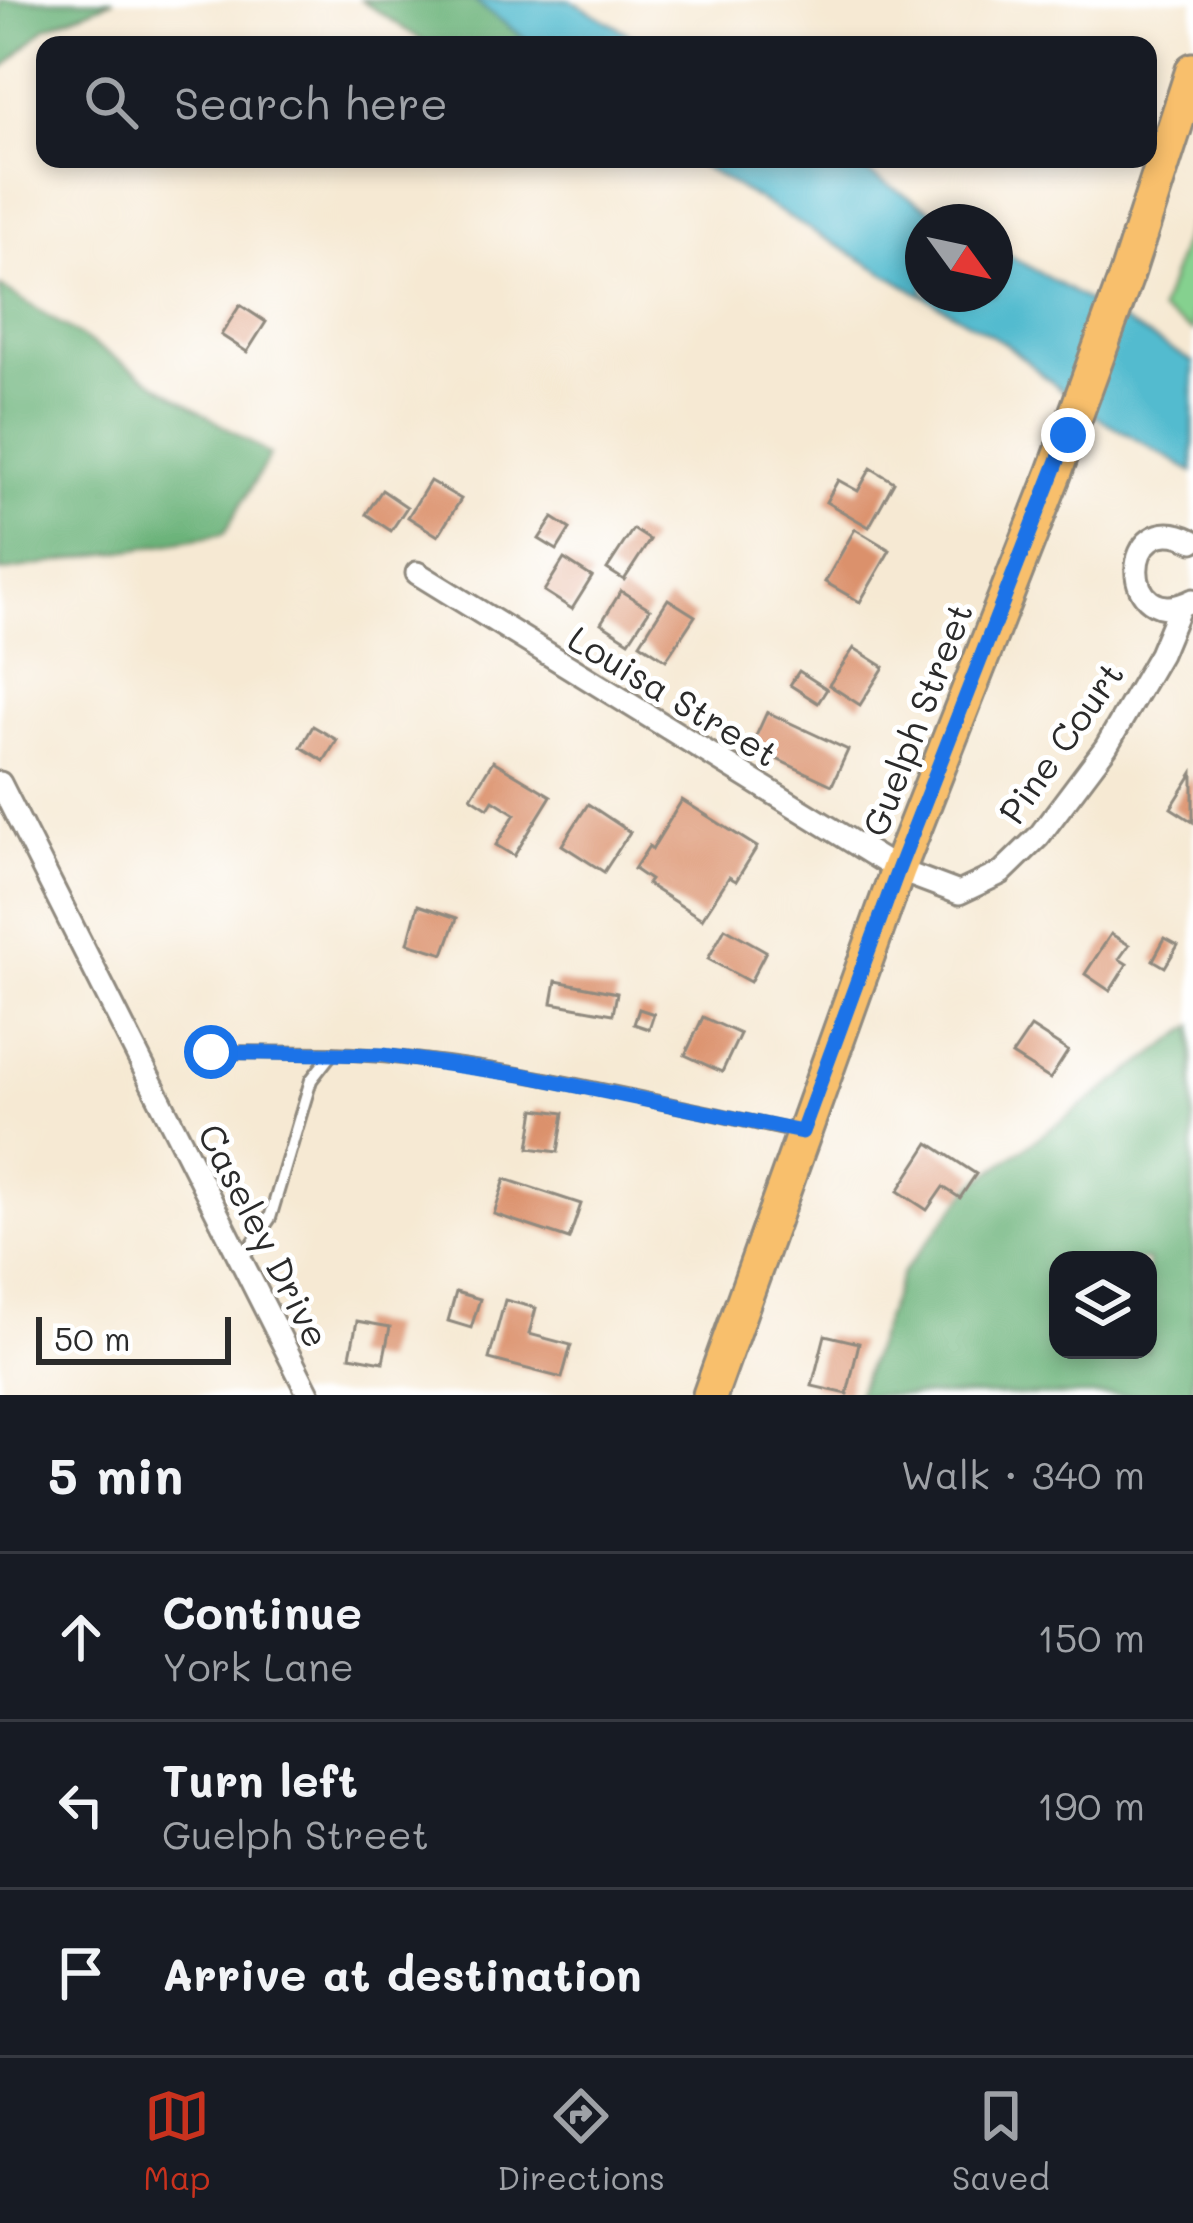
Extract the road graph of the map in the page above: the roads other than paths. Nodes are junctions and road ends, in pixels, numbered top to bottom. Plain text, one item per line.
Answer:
1 (1193, 70) edge
2 (1193, 541) edge
3 (417, 573) dead end
4 (1186, 603) edge
5 (0, 783) edge
6 (898, 870) junction
7 (211, 1052) dead end
8 (332, 1053) junction
9 (802, 1132) junction
10 (242, 1260) junction
11 (309, 1395) edge
12 (710, 1395) edge

1 - 6 main road, Guelph Street
2 - 4 street, Pine Court
3 - 6 street, Louisa Street
4 - 6 street, Pine Court
5 - 10 street, Caseley Drive
6 - 9 main road, Guelph Street
7 - 8 lane
8 - 9 lane
8 - 10 lane
9 - 12 main road, Guelph Street
10 - 11 street, Caseley Drive

